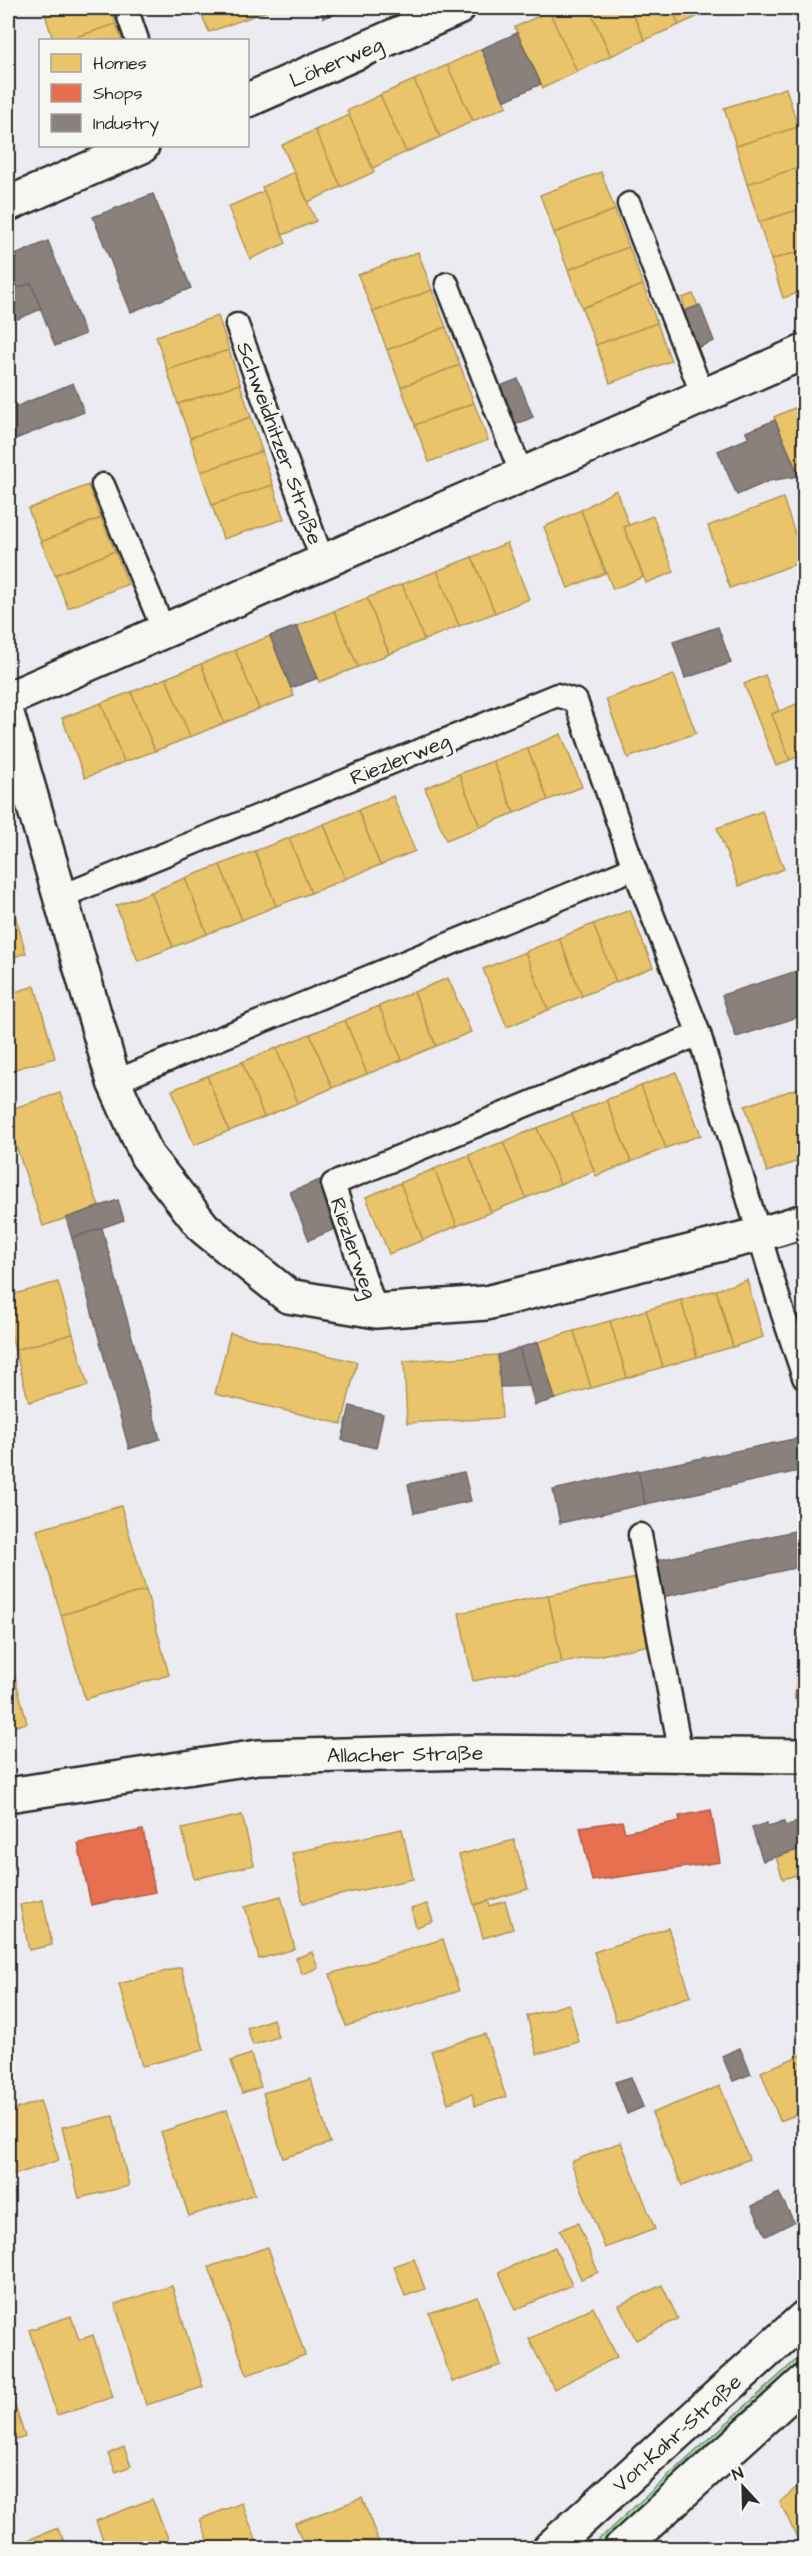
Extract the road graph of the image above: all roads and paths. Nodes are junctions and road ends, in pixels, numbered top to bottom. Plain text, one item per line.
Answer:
1 (126, 8) edge
2 (458, 8) edge
3 (137, 39) edge
4 (249, 100) edge
5 (140, 147) edge
6 (8, 204) edge
7 (629, 204) dead end
8 (447, 284) dead end
9 (237, 325) dead end
10 (804, 352) edge
11 (703, 396) junction
12 (522, 475) junction
13 (103, 484) dead end
14 (323, 562) junction
15 (164, 631) junction
16 (8, 699) edge
17 (8, 717) edge
18 (634, 868) junction
19 (60, 897) junction
20 (699, 1034) junction
21 (114, 1082) junction
22 (804, 1221) edge
23 (760, 1234) junction
24 (376, 1311) junction
25 (804, 1377) edge
26 (640, 1535) dead end
27 (681, 1755) junction
28 (804, 1756) edge
29 (8, 1795) edge
30 (804, 2318) edge
31 (804, 2382) edge
32 (550, 2548) edge
33 (621, 2548) edge

1 - 3 lane
2 - 4 street, Löherweg
5 - 6 street
7 - 11 lane
8 - 12 lane
9 - 14 lane, Schweidnitzer Straße
10 - 11 street, Schweidnitzer Straße
11 - 12 street, Schweidnitzer Straße
12 - 14 street, Schweidnitzer Straße
13 - 15 lane
14 - 15 street, Schweidnitzer Straße
15 - 16 street, Schweidnitzer Straße
17 - 19 street, Riezlerweg
18 - 19 lane, Riezlerweg
18 - 20 lane, Riezlerweg
18 - 21 lane
19 - 21 street, Riezlerweg
20 - 23 lane, Riezlerweg
20 - 24 lane, Riezlerweg
21 - 24 street, Riezlerweg
22 - 23 street, Riezlerweg
23 - 24 street, Riezlerweg
23 - 25 lane
26 - 27 lane
27 - 28 street, Allacher Straße
27 - 29 street, Allacher Straße
30 - 32 street, Von-Kahr-Straße
31 - 33 street

